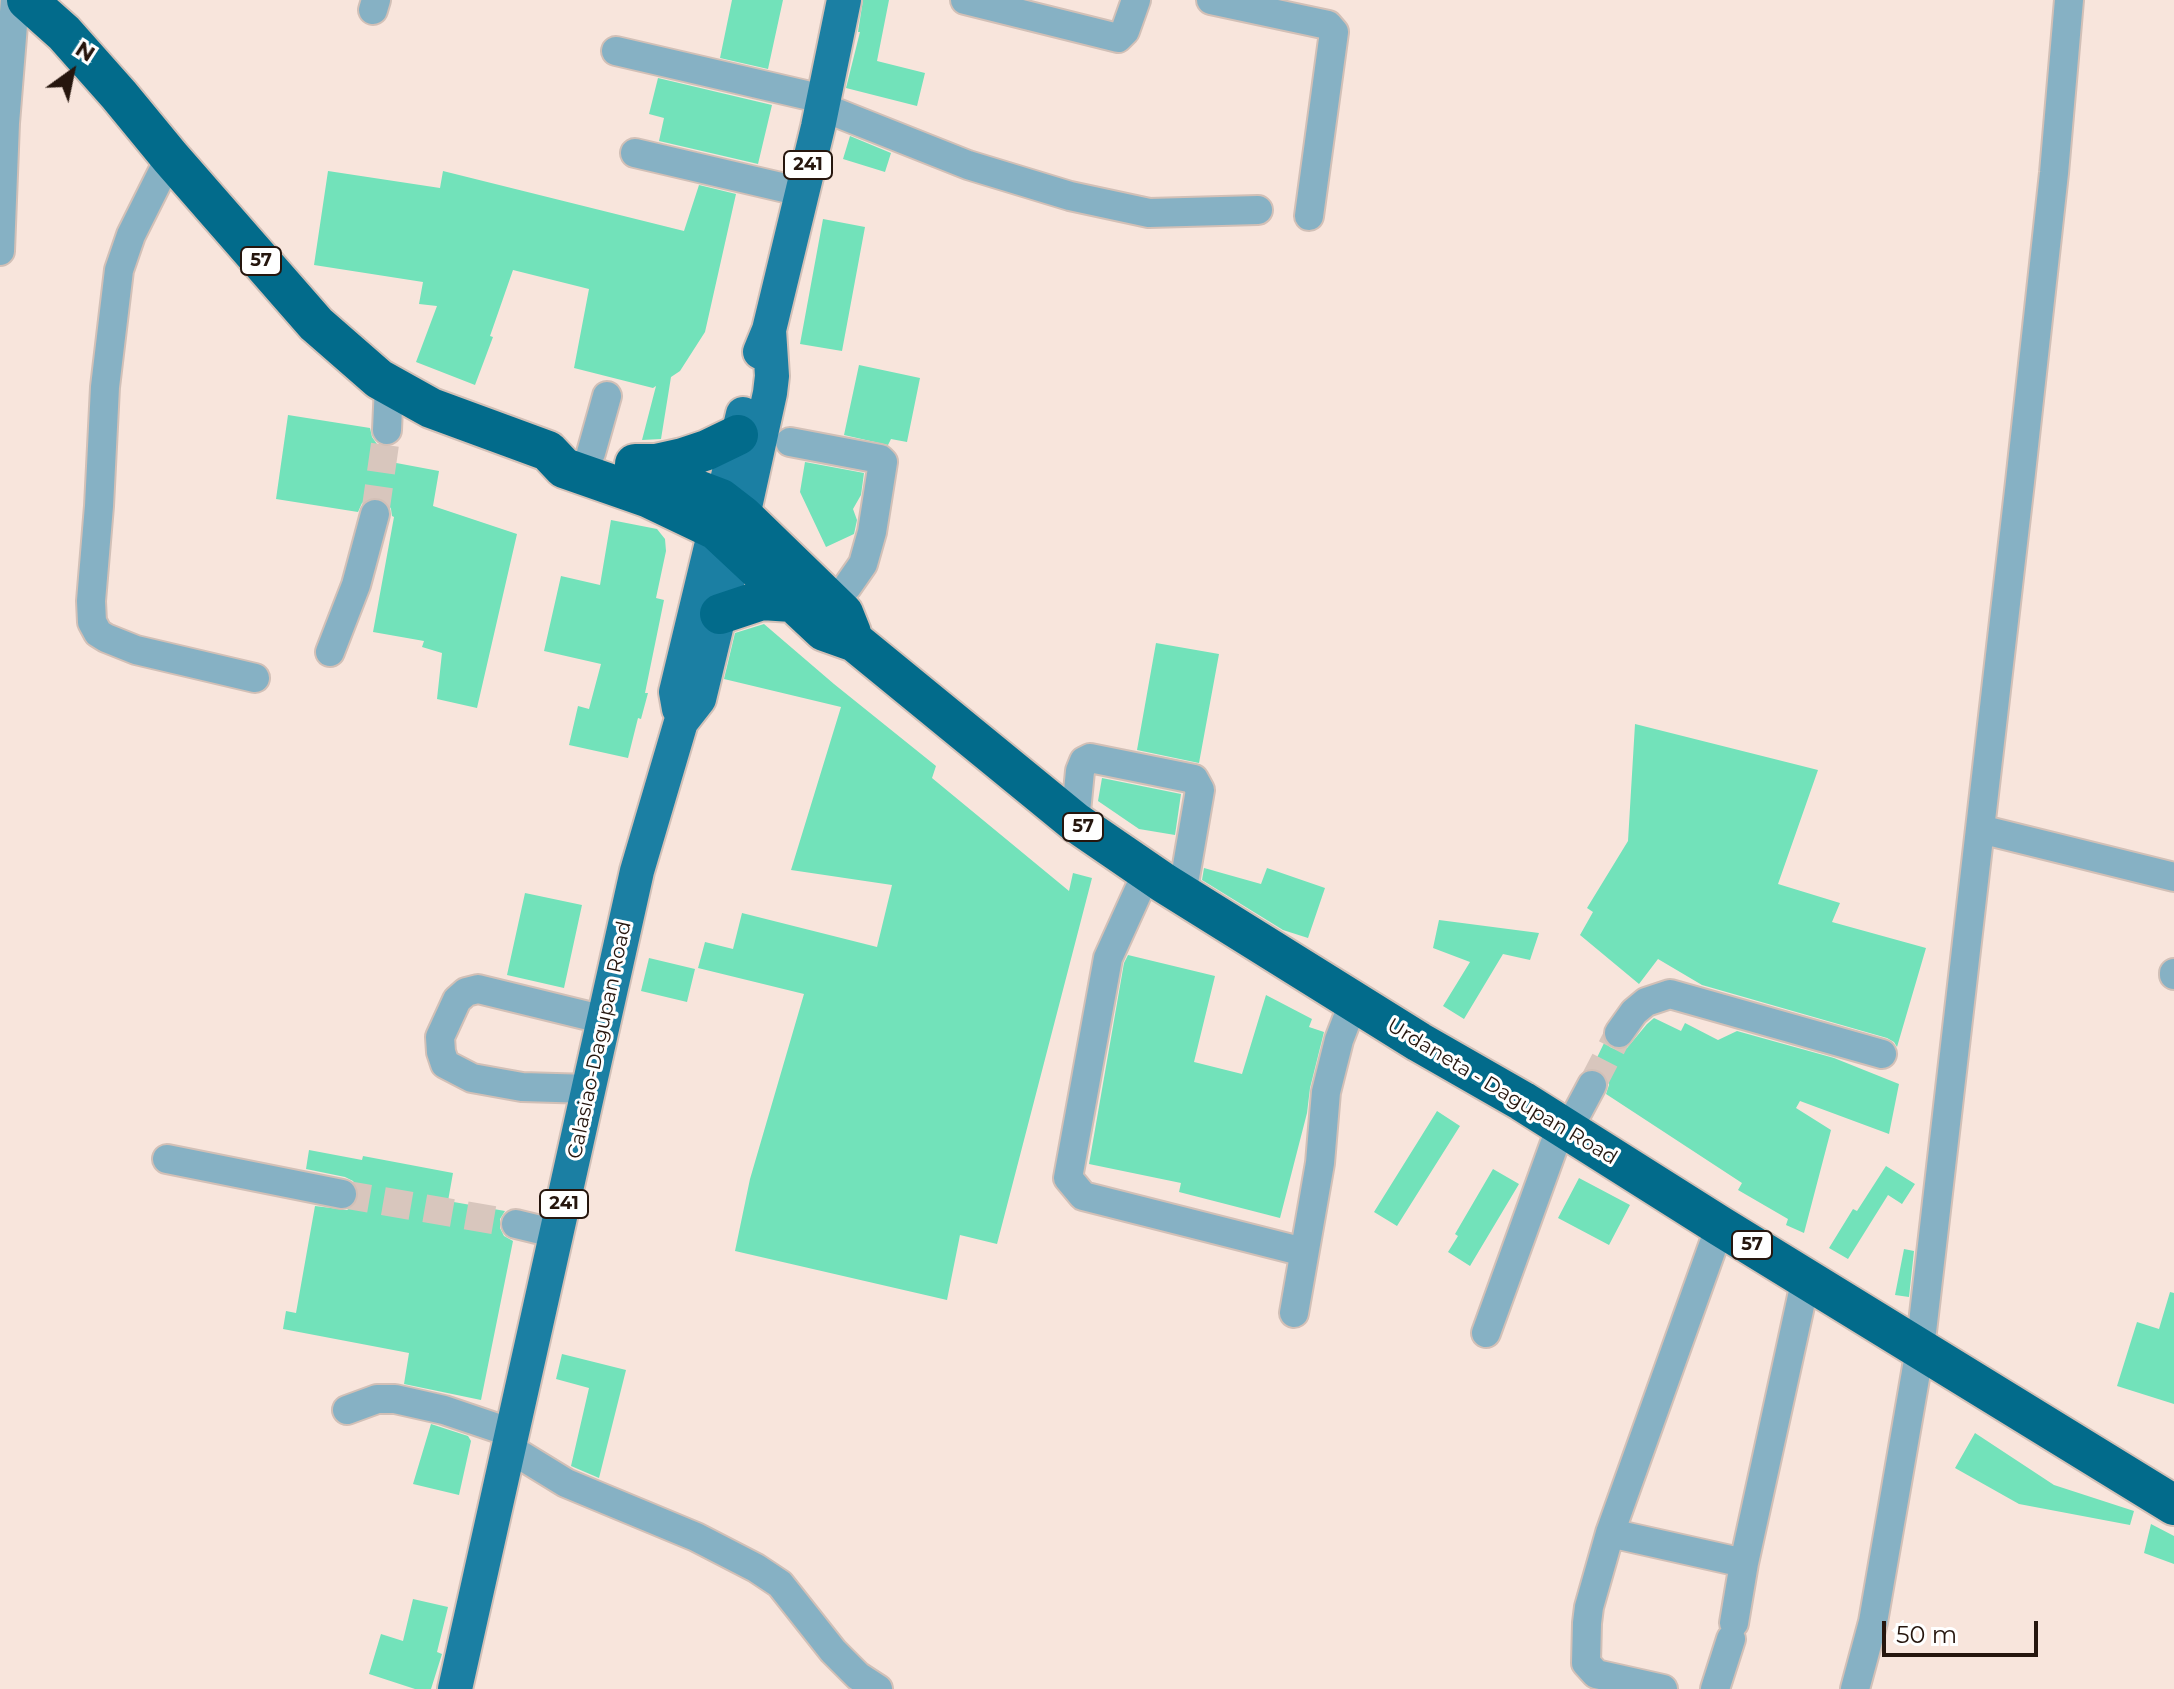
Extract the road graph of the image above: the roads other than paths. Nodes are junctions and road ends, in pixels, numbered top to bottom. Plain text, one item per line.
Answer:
1 (15, 0) edge
2 (27, 0) edge
3 (844, 0) edge
4 (965, 0) edge
5 (1136, 0) edge
6 (1211, 0) edge
7 (2069, 0) edge
8 (616, 51) dead end
9 (823, 103) junction
10 (635, 153) dead end
11 (170, 157) junction
12 (802, 192) junction
13 (1258, 210) dead end
14 (1309, 216) dead end
15 (0, 251) edge
16 (769, 330) junction
17 (389, 385) junction
18 (607, 396) dead end
19 (387, 430) tunnel mouth
20 (738, 435) junction
21 (790, 442) dead end
22 (548, 451) junction
23 (608, 458) junction
24 (375, 514) tunnel mouth
25 (729, 523) junction
26 (847, 587) dead end
27 (792, 602) junction
28 (720, 614) junction
29 (855, 642) junction
30 (330, 652) dead end
31 (255, 678) dead end
32 (681, 722) junction
33 (1075, 822) junction
34 (1980, 829) junction
35 (1147, 872) junction
36 (2174, 877) edge
37 (1182, 895) junction
38 (1354, 1001) junction
39 (605, 1020) junction
40 (1619, 1033) tunnel mouth
41 (1882, 1054) dead end
42 (1592, 1085) tunnel mouth
43 (590, 1089) junction
44 (1564, 1128) junction
45 (167, 1159) dead end
46 (342, 1194) tunnel mouth
47 (516, 1224) tunnel mouth
48 (1720, 1226) junction
49 (557, 1234) junction
50 (1304, 1252) junction
51 (1806, 1278) junction
52 (1294, 1313) dead end
53 (1486, 1333) dead end
54 (1920, 1349) junction
55 (347, 1410) dead end
56 (511, 1440) junction
57 (2174, 1505) edge
58 (1610, 1533) junction
59 (1744, 1563) junction
60 (455, 1689) edge
61 (878, 1689) edge
62 (1663, 1689) edge
63 (1715, 1689) edge
64 (1855, 1689) edge

1 - 15 street
2 - 11 highway, 57
3 - 9 main road, 241
4 - 5 street
6 - 14 street
7 - 34 street
8 - 9 street
9 - 12 main road, 241
9 - 13 street
10 - 12 street
11 - 17 highway, 57
11 - 31 street
12 - 16 main road, 241
16 - 20 main road, 241
16 - 25 main road, 241
17 - 19 street
17 - 22 highway, 57
18 - 23 street
20 - 23 highway
20 - 25 main road, 241
21 - 26 street
22 - 23 highway, 57
22 - 25 highway, 57
23 - 25 highway, 57
24 - 30 street
25 - 27 highway, Urdaneta - Dagupan Road / 57
25 - 28 main road, Calasiao-Dagupan Road / 241
25 - 29 highway, Urdaneta - Dagupan Road / 57
25 - 32 main road, Calasiao-Dagupan Road / 241
27 - 28 highway
27 - 29 highway, Urdaneta - Dagupan Road / 57
28 - 32 main road, Calasiao-Dagupan Road / 241
29 - 33 highway, Urdaneta - Dagupan Road / 57
32 - 39 main road, Calasiao-Dagupan Road / 241
33 - 35 highway, Urdaneta - Dagupan Road / 57
33 - 37 street
34 - 36 street
34 - 54 street
35 - 37 highway, Urdaneta - Dagupan Road / 57
35 - 50 street
37 - 38 highway, Urdaneta - Dagupan Road / 57
38 - 44 highway, Urdaneta - Dagupan Road / 57
38 - 50 street
39 - 43 main road, Calasiao-Dagupan Road / 241
39 - 43 street
40 - 41 street
42 - 44 street
43 - 49 main road, Calasiao-Dagupan Road / 241
44 - 48 highway, Urdaneta - Dagupan Road / 57
44 - 53 street
45 - 46 street
47 - 49 street
48 - 51 highway, Urdaneta - Dagupan Road / 57
48 - 58 street
49 - 56 main road, Calasiao-Dagupan Road / 241
50 - 52 street
51 - 54 highway, Urdaneta - Dagupan Road / 57
51 - 59 street
54 - 57 highway, Urdaneta - Dagupan Road / 57
54 - 64 street
55 - 56 street
56 - 60 main road, Calasiao-Dagupan Road / 241
56 - 61 street
58 - 59 street
58 - 62 street
59 - 63 street

